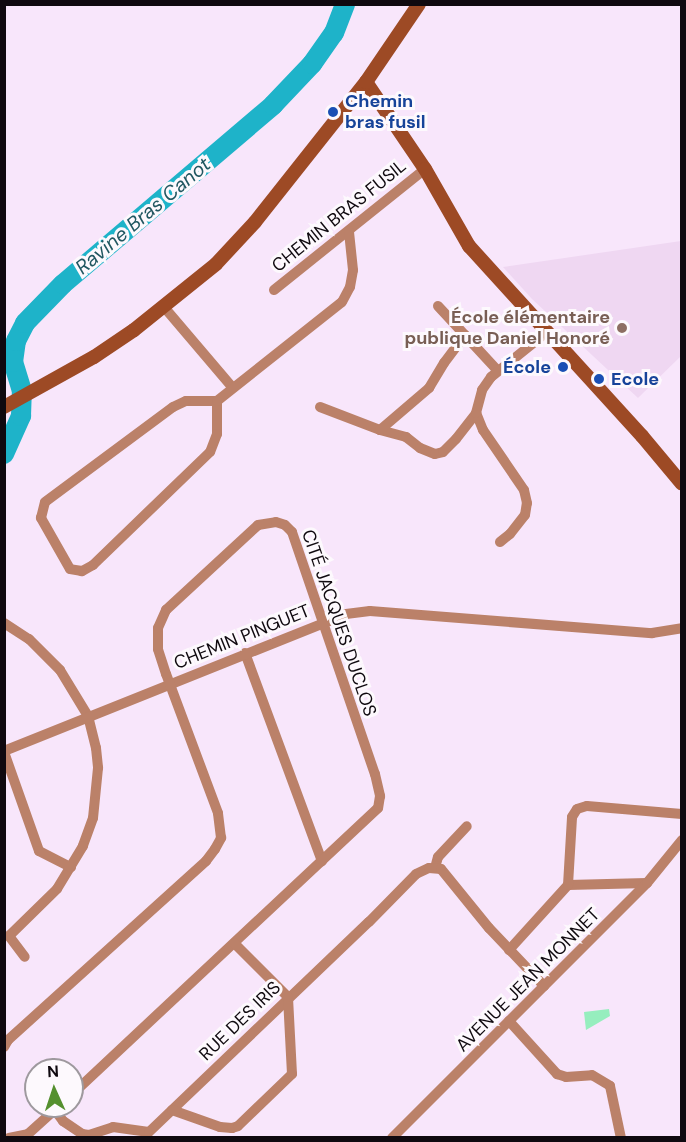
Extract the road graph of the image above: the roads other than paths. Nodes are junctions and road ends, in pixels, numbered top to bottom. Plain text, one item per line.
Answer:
1 (419, 4) edge
2 (366, 82) junction
3 (425, 169) junction
4 (349, 231) junction
5 (273, 290) dead end
6 (438, 306) dead end
7 (164, 307) junction
8 (547, 332) junction
9 (465, 335) junction
10 (498, 371) junction
11 (233, 388) junction
12 (217, 401) junction
13 (4, 407) edge
14 (320, 407) dead end
15 (476, 413) junction
16 (380, 430) junction
17 (681, 484) edge
18 (500, 542) dead end
19 (321, 623) junction
20 (7, 628) edge
21 (681, 628) edge
22 (245, 653) junction
23 (170, 683) junction
24 (88, 716) junction
25 (4, 751) edge
26 (681, 814) edge
27 (467, 826) dead end
28 (681, 840) edge
29 (322, 861) junction
30 (71, 867) junction
31 (435, 868) junction
32 (647, 883) junction
33 (568, 885) junction
34 (234, 943) junction
35 (509, 950) junction
36 (25, 957) dead end
37 (544, 986) junction
38 (288, 997) junction
39 (509, 1021) junction
40 (4, 1047) edge
41 (84, 1083) edge
42 (172, 1110) junction
43 (46, 1118) edge
44 (65, 1118) edge
45 (8, 1134) edge
46 (392, 1137) edge
47 (621, 1137) edge

1 - 2 street
2 - 3 street
2 - 7 street
3 - 4 street, CHEMIN BRAS FUSIL
3 - 8 street
4 - 5 street, CHEMIN BRAS FUSIL
4 - 11 street
6 - 9 street
7 - 11 street
7 - 13 street
8 - 10 street
8 - 17 street
9 - 10 street
9 - 16 street
10 - 15 street
11 - 12 street
12 - 12 street
14 - 16 street
15 - 16 street
15 - 18 street
19 - 21 street, CHEMIN PINGUET
19 - 22 street, CHEMIN PINGUET
19 - 23 street, CITÉ JACQUES DUCLOS
19 - 29 street, CITÉ JACQUES DUCLOS
20 - 24 street
22 - 23 street, CHEMIN PINGUET
22 - 29 street
23 - 24 street, CHEMIN PINGUET
23 - 40 street, CITÉ JACQUES DUCLOS
24 - 25 street, CHEMIN PINGUET
24 - 30 street
25 - 30 street
26 - 33 street
27 - 31 street
28 - 32 street, AVENUE JEAN MONNET
29 - 34 street, CITÉ JACQUES DUCLOS
30 - 36 street
31 - 35 street
31 - 38 street, RUE DES IRIS
32 - 33 street
32 - 37 street, AVENUE JEAN MONNET
33 - 35 street
34 - 38 street
34 - 41 street, CITÉ JACQUES DUCLOS
35 - 37 street
37 - 39 street, AVENUE JEAN MONNET
38 - 42 street, RUE DES IRIS
38 - 42 street
39 - 46 street, AVENUE JEAN MONNET
39 - 47 street
42 - 44 street, RUE DES IRIS
43 - 45 street

